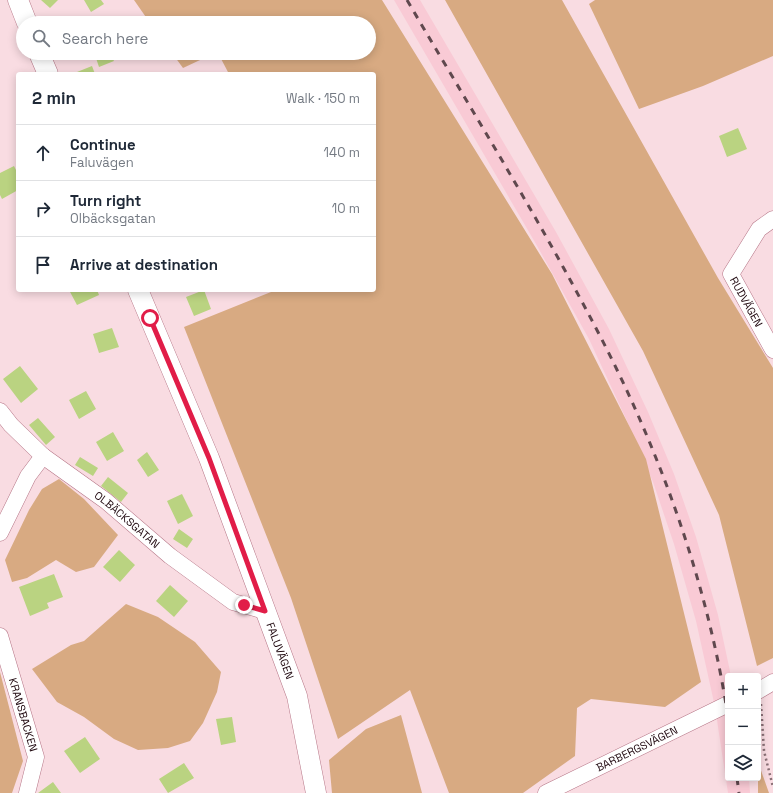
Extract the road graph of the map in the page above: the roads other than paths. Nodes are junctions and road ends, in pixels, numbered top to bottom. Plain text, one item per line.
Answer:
1 (18, 0) edge
2 (24, 16) edge
3 (42, 60) edge
4 (47, 72) edge
5 (773, 219) edge
6 (139, 292) edge
7 (773, 350) edge
8 (0, 411) edge
9 (43, 456) junction
10 (0, 533) edge
11 (265, 611) junction
12 (0, 636) edge
13 (725, 705) edge
14 (27, 793) edge
15 (316, 793) edge
16 (546, 793) edge

1 - 2 street
3 - 4 street
5 - 7 street, RUDVÄGEN
6 - 11 street, FALUVÄGEN
8 - 9 street, OLBÄCKSGATAN
9 - 10 street
9 - 11 street, OLBÄCKSGATAN
11 - 15 street, FALUVÄGEN
12 - 14 street, KRANSBACKEN
13 - 16 street, BARBERGSVÄGEN

